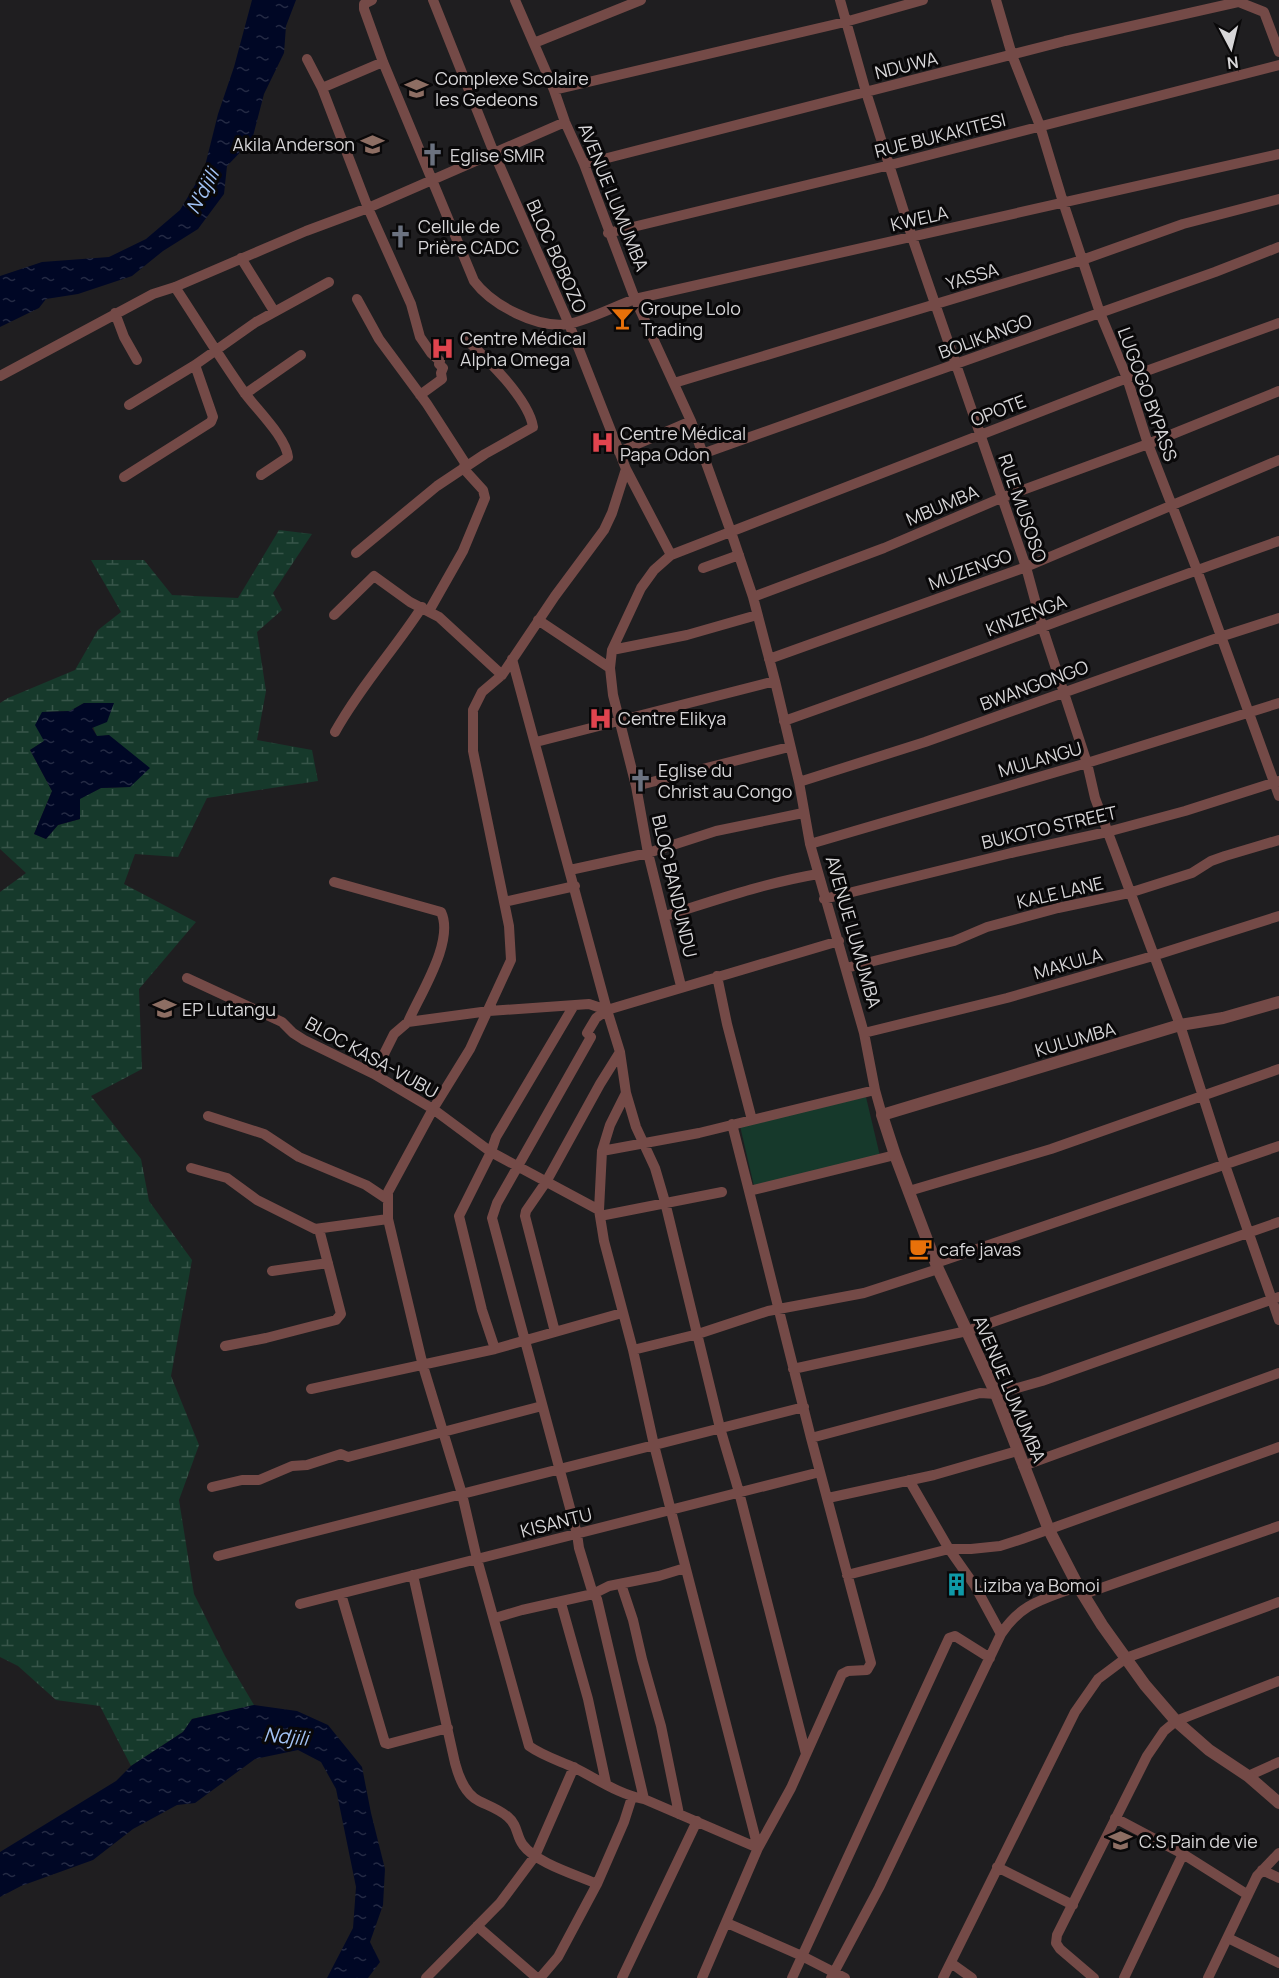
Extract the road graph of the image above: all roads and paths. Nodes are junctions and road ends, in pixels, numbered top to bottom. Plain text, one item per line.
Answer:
1 (433, 0) edge
2 (515, 0) edge
3 (641, 0) edge
4 (840, 0) edge
5 (923, 0) edge
6 (996, 0) edge
7 (1236, 1) edge
8 (368, 2) edge
9 (845, 22) junction
10 (1275, 25) edge
11 (534, 43) junction
12 (1279, 52) edge
13 (1012, 55) junction
14 (307, 59) dead end
15 (383, 62) junction
16 (1279, 65) edge
17 (322, 88) junction
18 (554, 90) junction
19 (866, 92) junction
20 (565, 122) junction
21 (1040, 126) junction
22 (494, 153) junction
23 (1279, 154) edge
24 (584, 164) junction
25 (890, 165) junction
26 (433, 180) junction
27 (1279, 200) edge
28 (1063, 202) junction
29 (368, 208) junction
30 (609, 233) junction
31 (912, 237) junction
32 (1279, 247) edge
33 (241, 258) junction
34 (1082, 260) junction
35 (329, 282) dead end
36 (175, 287) junction
37 (357, 299) dead end
38 (635, 299) junction
39 (936, 304) junction
40 (274, 311) junction
41 (115, 313) junction
42 (1100, 313) junction
43 (1279, 323) edge
44 (569, 324) junction
45 (466, 339) dead end
46 (215, 349) junction
47 (301, 355) dead end
48 (137, 360) dead end
49 (957, 363) junction
50 (195, 365) junction
51 (0, 376) edge
52 (1127, 378) junction
53 (674, 383) junction
54 (1279, 391) edge
55 (245, 394) junction
56 (420, 395) junction
57 (129, 405) dead end
58 (691, 421) junction
59 (981, 435) junction
60 (1148, 444) junction
61 (619, 452) junction
62 (702, 454) junction
63 (1279, 460) edge
64 (465, 467) junction
65 (626, 469) junction
66 (261, 475) dead end
67 (124, 477) dead end
68 (1001, 498) junction
69 (1172, 505) junction
70 (731, 532) junction
71 (1279, 541) edge
72 (356, 553) dead end
73 (671, 555) junction
74 (739, 555) junction
75 (1026, 567) junction
76 (703, 568) dead end
77 (1197, 570) junction
78 (753, 597) junction
79 (425, 609) junction
80 (334, 615) dead end
81 (757, 615) junction
82 (1279, 618) edge
83 (538, 620) junction
84 (1042, 626) junction
85 (1220, 637) junction
86 (612, 650) junction
87 (512, 659) junction
88 (770, 659) junction
89 (610, 668) junction
90 (502, 675) junction
91 (775, 681) junction
92 (1063, 692) junction
93 (1279, 703) edge
94 (1250, 712) junction
95 (784, 721) junction
96 (620, 722) junction
97 (335, 732) dead end
98 (536, 742) junction
99 (789, 747) junction
100 (1087, 763) junction
101 (799, 782) junction
102 (1277, 782) edge
103 (636, 786) junction
104 (1279, 796) edge
105 (803, 813) junction
106 (1107, 832) junction
107 (1279, 840) edge
108 (810, 844) junction
109 (648, 853) junction
110 (570, 870) junction
111 (818, 874) junction
112 (334, 882) dead end
113 (575, 886) junction
114 (1129, 893) junction
115 (824, 899) junction
116 (504, 902) junction
117 (665, 916) junction
118 (1279, 916) edge
119 (839, 941) junction
120 (1153, 956) junction
121 (846, 968) junction
122 (717, 976) junction
123 (187, 978) dead end
124 (681, 986) junction
125 (1279, 1002) edge
126 (573, 1007) junction
127 (607, 1010) junction
128 (489, 1011) junction
129 (408, 1022) junction
130 (1180, 1025) junction
131 (864, 1033) junction
132 (620, 1052) junction
133 (1279, 1069) edge
134 (374, 1074) junction
135 (875, 1090) junction
136 (626, 1093) junction
137 (1203, 1096) junction
138 (433, 1108) junction
139 (882, 1115) junction
140 (208, 1116) dead end
141 (752, 1120) junction
142 (732, 1124) junction
143 (643, 1143) junction
144 (1279, 1146) edge
145 (602, 1151) junction
146 (491, 1152) junction
147 (895, 1155) junction
148 (1225, 1165) junction
149 (518, 1167) junction
150 (191, 1168) dead end
151 (546, 1182) junction
152 (749, 1191) junction
153 (909, 1191) junction
154 (722, 1192) dead end
155 (387, 1199) junction
156 (665, 1202) junction
157 (600, 1213) junction
158 (388, 1219) junction
159 (1279, 1222) edge
160 (319, 1229) junction
161 (1248, 1233) junction
162 (328, 1263) junction
163 (937, 1266) junction
164 (272, 1271) dead end
165 (1275, 1298) edge
166 (778, 1309) junction
167 (622, 1313) junction
168 (1279, 1320) edge
169 (968, 1331) junction
170 (555, 1332) junction
171 (698, 1334) junction
172 (524, 1341) junction
173 (225, 1346) dead end
174 (495, 1349) junction
175 (633, 1350) junction
176 (423, 1366) junction
177 (793, 1369) junction
178 (1279, 1372) edge
179 (311, 1389) dead end
180 (996, 1394) junction
181 (542, 1406) junction
182 (804, 1407) junction
183 (720, 1428) junction
184 (442, 1431) junction
185 (811, 1438) junction
186 (654, 1445) junction
187 (1279, 1448) edge
188 (1017, 1451) junction
189 (1023, 1466) junction
190 (559, 1469) junction
191 (820, 1472) junction
192 (909, 1480) junction
193 (212, 1487) dead end
194 (739, 1492) junction
195 (462, 1494) junction
196 (828, 1498) junction
197 (671, 1510) junction
198 (1279, 1526) edge
199 (1048, 1530) junction
200 (577, 1534) junction
201 (949, 1549) junction
202 (218, 1556) dead end
203 (477, 1559) junction
204 (685, 1568) junction
205 (413, 1575) junction
206 (848, 1575) junction
207 (621, 1584) junction
208 (1081, 1590) junction
209 (341, 1594) junction
210 (593, 1594) junction
211 (1279, 1602) edge
212 (561, 1603) junction
213 (300, 1604) dead end
214 (495, 1618) junction
215 (1001, 1634) junction
216 (990, 1658) junction
217 (1126, 1658) junction
218 (1279, 1681) edge
219 (1176, 1721) junction
220 (448, 1728) junction
221 (806, 1754) junction
222 (1279, 1762) edge
223 (574, 1767) junction
224 (1248, 1776) junction
225 (606, 1783) junction
226 (638, 1798) junction
227 (1279, 1803) edge
228 (679, 1814) junction
229 (1115, 1818) junction
230 (697, 1821) junction
231 (758, 1848) junction
232 (1279, 1853) edge
233 (1183, 1854) junction
234 (535, 1856) junction
235 (997, 1868) junction
236 (1262, 1870) junction
237 (1279, 1878) edge
238 (597, 1884) junction
239 (1248, 1895) junction
240 (1073, 1905) junction
241 (727, 1923) junction
242 (477, 1926) junction
243 (1228, 1938) junction
244 (802, 1956) junction
245 (951, 1962) junction
246 (1279, 1963) edge
247 (832, 1976) edge
248 (426, 1978) edge
249 (538, 1978) edge
250 (622, 1978) edge
251 (702, 1978) edge
252 (792, 1978) edge
253 (845, 1978) edge
254 (943, 1978) edge
255 (972, 1978) edge
256 (1094, 1978) edge
257 (1125, 1978) edge
258 (1208, 1978) edge

1 - 22 street, BLOC BOBOZO
2 - 11 street, AVENUE LUMUMBA
3 - 11 street
4 - 9 street, RUE MUSOSO
5 - 9 street
6 - 13 street, LUGOGO BYPASS
7 - 10 street
7 - 13 street, NDUWA
8 - 15 street
9 - 18 street
9 - 19 street, RUE MUSOSO
10 - 12 street
11 - 18 street, AVENUE LUMUMBA
13 - 19 street, NDUWA
13 - 21 street, LUGOGO BYPASS
14 - 17 street
15 - 17 street
15 - 26 street
16 - 21 street, RUE BUKAKITESI
17 - 29 street
18 - 20 street, AVENUE LUMUMBA
19 - 24 street, NDUWA
19 - 25 street, RUE MUSOSO
20 - 22 street
20 - 24 street, AVENUE LUMUMBA
21 - 25 street, RUE BUKAKITESI
21 - 28 street, LUGOGO BYPASS
22 - 26 street
22 - 44 street, BLOC BOBOZO
23 - 28 street, KWELA
24 - 30 street, AVENUE LUMUMBA
25 - 30 street, RUE BUKAKITESI
25 - 31 street, RUE MUSOSO
26 - 29 street
26 - 44 street
27 - 34 street, YASSA
28 - 31 street, KWELA
28 - 34 street, LUGOGO BYPASS
29 - 33 street
29 - 56 street
30 - 38 street, AVENUE LUMUMBA
31 - 38 street, KWELA
31 - 39 street, RUE MUSOSO
32 - 42 street, BOLIKANGO
33 - 36 street
33 - 40 street
34 - 39 street, YASSA
34 - 42 street, LUGOGO BYPASS
35 - 40 street
36 - 41 street
36 - 46 street
37 - 56 street
38 - 44 street, KWELA
38 - 53 street, AVENUE LUMUMBA
39 - 49 street, RUE MUSOSO
39 - 53 street, YASSA
40 - 46 street
41 - 48 street
41 - 51 street
42 - 49 street, BOLIKANGO
42 - 52 street, LUGOGO BYPASS
43 - 52 street, OPOTE
44 - 61 street, BLOC BOBOZO
45 - 64 street
46 - 50 street
46 - 55 street
47 - 55 street
49 - 59 street, RUE MUSOSO
49 - 62 street, BOLIKANGO
50 - 57 street
50 - 67 street
52 - 59 street, OPOTE
52 - 60 street, LUGOGO BYPASS
53 - 58 street, AVENUE LUMUMBA
54 - 60 street, MBUMBA
55 - 66 street
56 - 64 street
58 - 61 street
58 - 62 street, AVENUE LUMUMBA
59 - 68 street, RUE MUSOSO
59 - 70 street, OPOTE
60 - 68 street, MBUMBA
60 - 69 street, LUGOGO BYPASS
61 - 65 street, BLOC BOBOZO
62 - 70 street, AVENUE LUMUMBA
63 - 69 street, MUZENGO
64 - 72 street
64 - 79 street
65 - 73 street, BLOC BOBOZO
65 - 83 street
68 - 75 street, RUE MUSOSO
68 - 78 street, MBUMBA
69 - 75 street, MUZENGO
69 - 77 street, LUGOGO BYPASS
70 - 73 street, BLOC BANDUNDU
70 - 74 street, AVENUE LUMUMBA
71 - 77 street, KINZENGA
73 - 86 street, BLOC BANDUNDU
74 - 76 street
74 - 78 street, AVENUE LUMUMBA
75 - 84 street, RUE MUSOSO
75 - 88 street, MUZENGO
77 - 84 street, KINZENGA
77 - 85 street, LUGOGO BYPASS
78 - 81 street, AVENUE LUMUMBA
79 - 80 street
79 - 90 street
79 - 97 street
81 - 86 street
81 - 88 street, AVENUE LUMUMBA
82 - 85 street, BWANGONGO
83 - 87 street
83 - 89 street
84 - 92 street, RUE MUSOSO
84 - 95 street, KINZENGA
85 - 92 street, BWANGONGO
85 - 94 street, LUGOGO BYPASS
86 - 89 street, BLOC BANDUNDU
87 - 90 street
87 - 98 street
88 - 91 street, AVENUE LUMUMBA
89 - 96 street, BLOC BANDUNDU
90 - 116 street
91 - 95 street, AVENUE LUMUMBA
91 - 96 street
92 - 100 street, RUE MUSOSO
92 - 101 street, BWANGONGO
93 - 94 street, MULANGU
94 - 100 street, MULANGU
94 - 102 street, LUGOGO BYPASS
95 - 99 street, AVENUE LUMUMBA
96 - 98 street
96 - 103 street, BLOC BANDUNDU
98 - 110 street
99 - 101 street, AVENUE LUMUMBA
99 - 103 street
100 - 106 street, RUE MUSOSO
100 - 108 street, MULANGU
101 - 105 street, AVENUE LUMUMBA
102 - 104 street, LUGOGO BYPASS
102 - 106 street, BUKOTO STREET
103 - 109 street, BLOC BANDUNDU
105 - 108 street, AVENUE LUMUMBA
105 - 109 street
106 - 114 street, RUE MUSOSO
106 - 115 street, BUKOTO STREET
107 - 114 street, KALE LANE
108 - 111 street, AVENUE LUMUMBA
109 - 110 street
109 - 117 street, BLOC BANDUNDU
110 - 113 street
111 - 115 street, AVENUE LUMUMBA
111 - 117 street
112 - 129 street
113 - 116 street
113 - 127 street
114 - 120 street, RUE MUSOSO
114 - 121 street, KALE LANE
115 - 119 street, AVENUE LUMUMBA
116 - 128 street
117 - 124 street, BLOC BANDUNDU
118 - 120 street, MAKULA
119 - 121 street, AVENUE LUMUMBA
119 - 122 street
120 - 130 street, RUE MUSOSO
120 - 131 street, MAKULA
121 - 131 street, AVENUE LUMUMBA
122 - 124 street
122 - 141 street
123 - 134 street, BLOC KASA-VUBU
124 - 127 street
125 - 130 street, KULUMBA
126 - 127 street
126 - 128 street
126 - 146 street
127 - 132 street
127 - 149 street
128 - 129 street
128 - 138 street
129 - 134 street
130 - 137 street, RUE MUSOSO
130 - 139 street, KULUMBA
131 - 135 street, AVENUE LUMUMBA
132 - 136 street
132 - 151 street
133 - 137 street
134 - 138 street, BLOC KASA-VUBU
135 - 139 street, AVENUE LUMUMBA
135 - 141 street
136 - 143 street
136 - 145 street
137 - 148 street, RUE MUSOSO
137 - 153 street
138 - 146 street, BLOC KASA-VUBU
138 - 155 street
139 - 147 street, AVENUE LUMUMBA
140 - 155 street
141 - 142 street
142 - 143 street
142 - 152 street
143 - 145 street
143 - 156 street
144 - 148 street
145 - 157 street
146 - 149 street, BLOC KASA-VUBU
146 - 174 street
147 - 152 street
147 - 153 street, AVENUE LUMUMBA
148 - 161 street, RUE MUSOSO
148 - 163 street
149 - 151 street, BLOC KASA-VUBU
149 - 172 street
150 - 160 street
151 - 157 street, BLOC KASA-VUBU
151 - 170 street
152 - 166 street
153 - 163 street, AVENUE LUMUMBA
154 - 156 street
155 - 158 street
156 - 157 street
156 - 171 street
157 - 167 street
158 - 160 street
158 - 176 street
159 - 161 street
160 - 162 street
161 - 165 street, RUE MUSOSO
161 - 169 street
162 - 164 street
162 - 173 street
163 - 166 street
163 - 169 street, AVENUE LUMUMBA
165 - 168 street, RUE MUSOSO
165 - 180 street
166 - 171 street
166 - 177 street
167 - 170 street
167 - 175 street
169 - 177 street
169 - 180 street, AVENUE LUMUMBA
170 - 172 street
171 - 175 street
171 - 183 street
172 - 174 street
172 - 181 street
174 - 176 street
175 - 186 street
176 - 179 street
176 - 184 street
177 - 182 street
178 - 189 street
180 - 185 street
180 - 188 street, AVENUE LUMUMBA
181 - 184 street
181 - 190 street
182 - 183 street
182 - 185 street
183 - 186 street
183 - 194 street
184 - 193 street
184 - 195 street
185 - 191 street
186 - 190 street
186 - 197 street
187 - 199 street
188 - 189 street, AVENUE LUMUMBA
188 - 192 street
189 - 199 street, AVENUE LUMUMBA
190 - 195 street
190 - 200 street
191 - 194 street, KISANTU
191 - 196 street
192 - 196 street
192 - 201 street
194 - 197 street, KISANTU
194 - 221 street
195 - 202 street
195 - 203 street
196 - 206 street
197 - 200 street, KISANTU
197 - 204 street
198 - 208 street
199 - 201 street
199 - 208 street, AVENUE LUMUMBA
200 - 203 street, KISANTU
200 - 210 street
201 - 206 street
201 - 215 street
203 - 205 street, KISANTU
203 - 214 street
204 - 207 street
204 - 231 street
205 - 209 street, KISANTU
205 - 220 street
206 - 221 street
207 - 210 street
207 - 228 street
208 - 215 street
208 - 217 street, AVENUE LUMUMBA
209 - 213 street, KISANTU
209 - 220 street
210 - 212 street
210 - 226 street
211 - 217 street
212 - 214 street
212 - 225 street
214 - 223 street
215 - 216 street
216 - 244 street
216 - 247 street
217 - 219 street, AVENUE LUMUMBA
217 - 235 street
218 - 219 street
219 - 224 street, AVENUE LUMUMBA
219 - 229 street
220 - 234 street
221 - 231 street
222 - 224 street
223 - 225 street
223 - 234 street
224 - 227 street, AVENUE LUMUMBA
225 - 226 street
226 - 228 street
226 - 238 street
228 - 230 street
229 - 233 street
229 - 240 street
230 - 231 street
230 - 250 street
231 - 241 street
232 - 236 street
233 - 239 street
233 - 257 street
234 - 238 street
234 - 242 street
235 - 240 street
235 - 245 street
236 - 237 street
236 - 239 street
238 - 249 street
239 - 243 street
240 - 256 street
241 - 244 street
241 - 251 street
242 - 248 street
242 - 249 street
243 - 246 street
243 - 258 street
244 - 247 street
244 - 252 street
245 - 254 street
245 - 255 street
247 - 253 street

